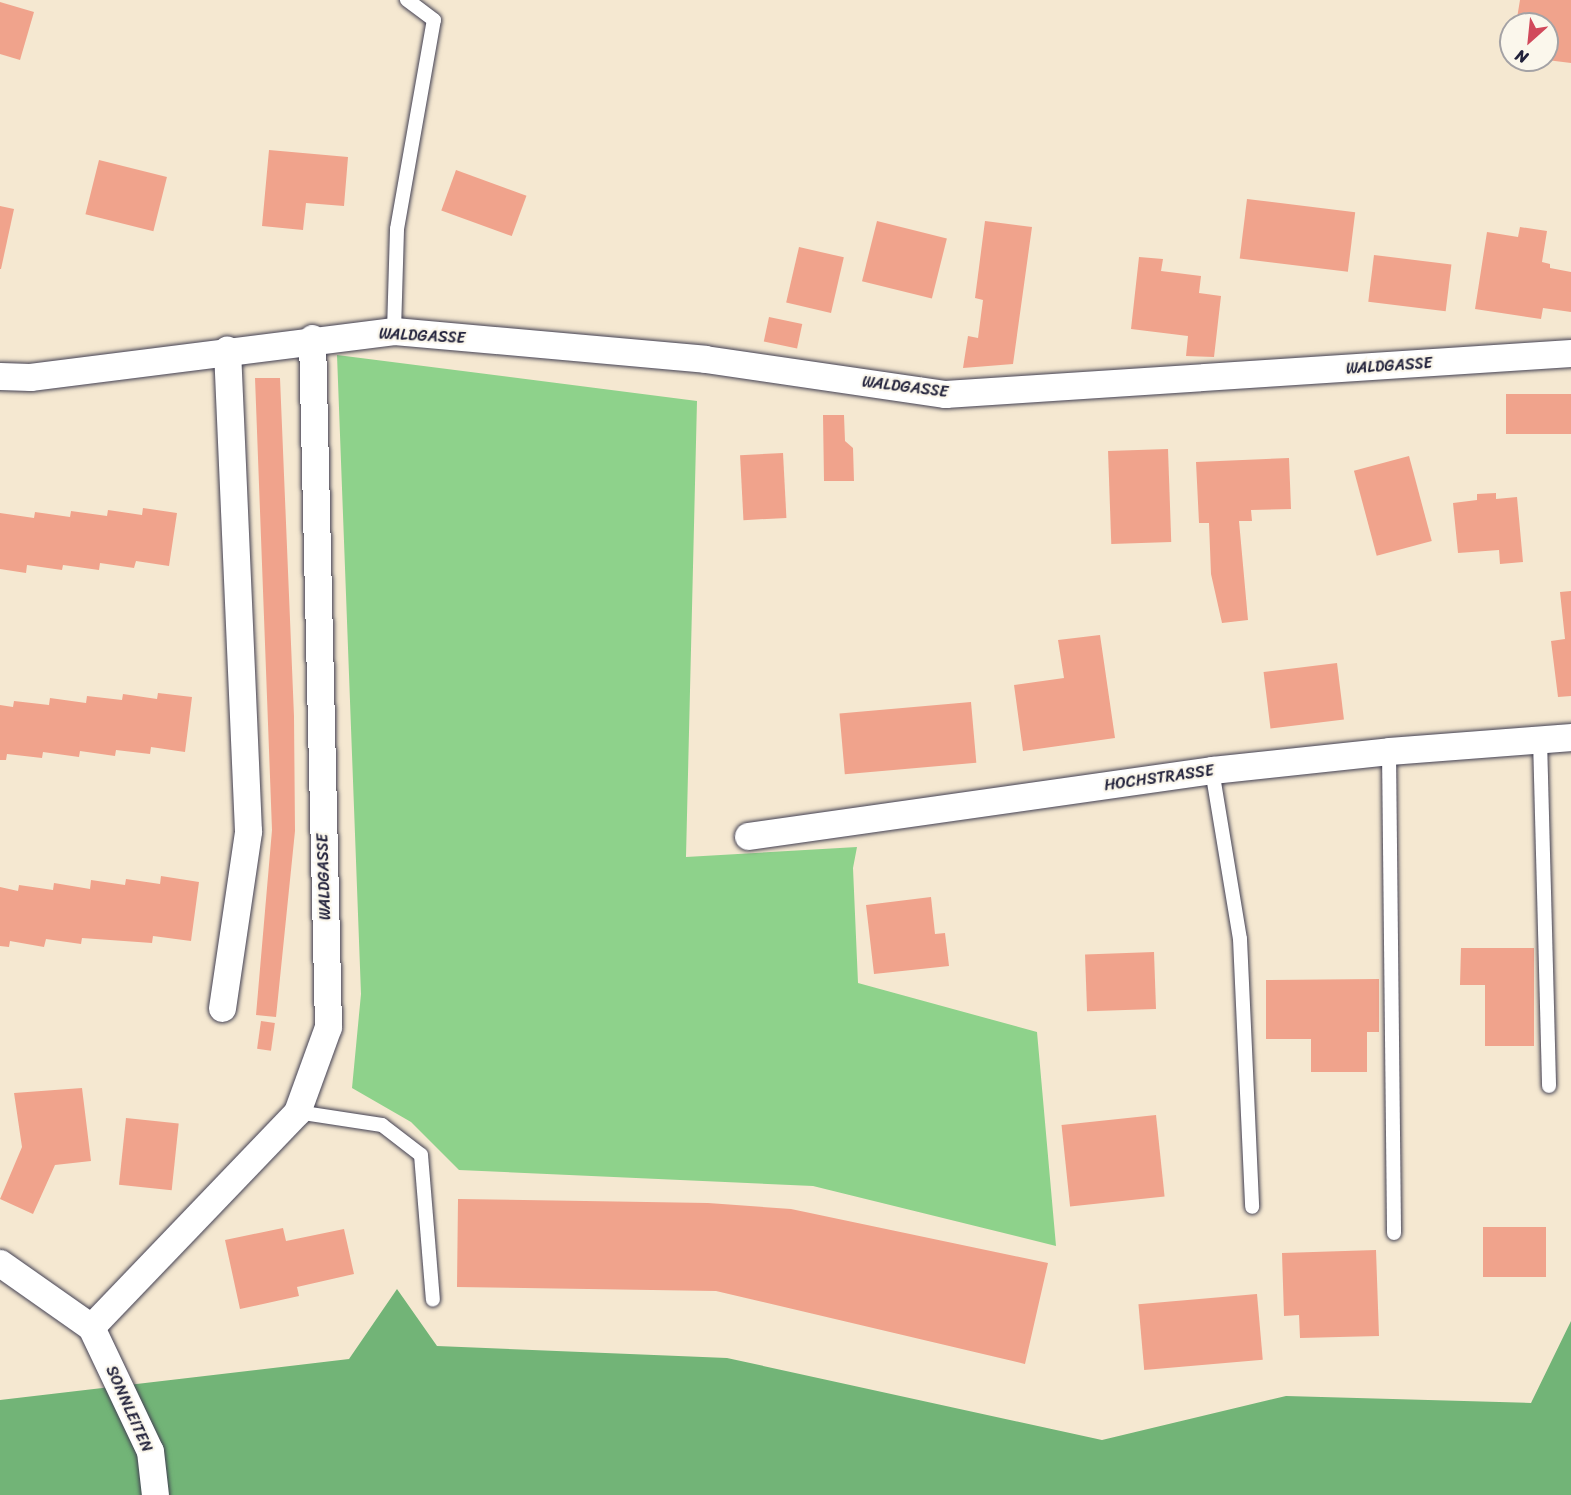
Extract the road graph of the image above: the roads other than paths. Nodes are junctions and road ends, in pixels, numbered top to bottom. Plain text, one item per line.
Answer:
1 (407, 0) edge
2 (394, 331) junction
3 (312, 338) junction
4 (227, 349) junction
5 (1571, 354) edge
6 (0, 376) edge
7 (1571, 737) edge
8 (1540, 739) junction
9 (1389, 751) junction
10 (1212, 770) junction
11 (748, 836) dead end
12 (222, 1008) dead end
13 (1549, 1086) dead end
14 (297, 1112) junction
15 (1251, 1207) dead end
16 (1394, 1233) dead end
17 (0, 1263) edge
18 (433, 1299) dead end
19 (91, 1327) junction
20 (156, 1495) edge

1 - 2 lane
2 - 3 street, WALDGASSE
2 - 5 street, WALDGASSE
3 - 4 street, WALDGASSE
3 - 14 street, WALDGASSE
4 - 6 street, WALDGASSE
4 - 12 street
7 - 8 street, HOCHSTRASSE
8 - 9 street, HOCHSTRASSE
8 - 13 lane
9 - 10 street, HOCHSTRASSE
9 - 16 lane
10 - 11 street, HOCHSTRASSE
10 - 15 lane
14 - 18 lane
14 - 19 street, WALDGASSE
17 - 19 street
19 - 20 street, SONNLEITEN

